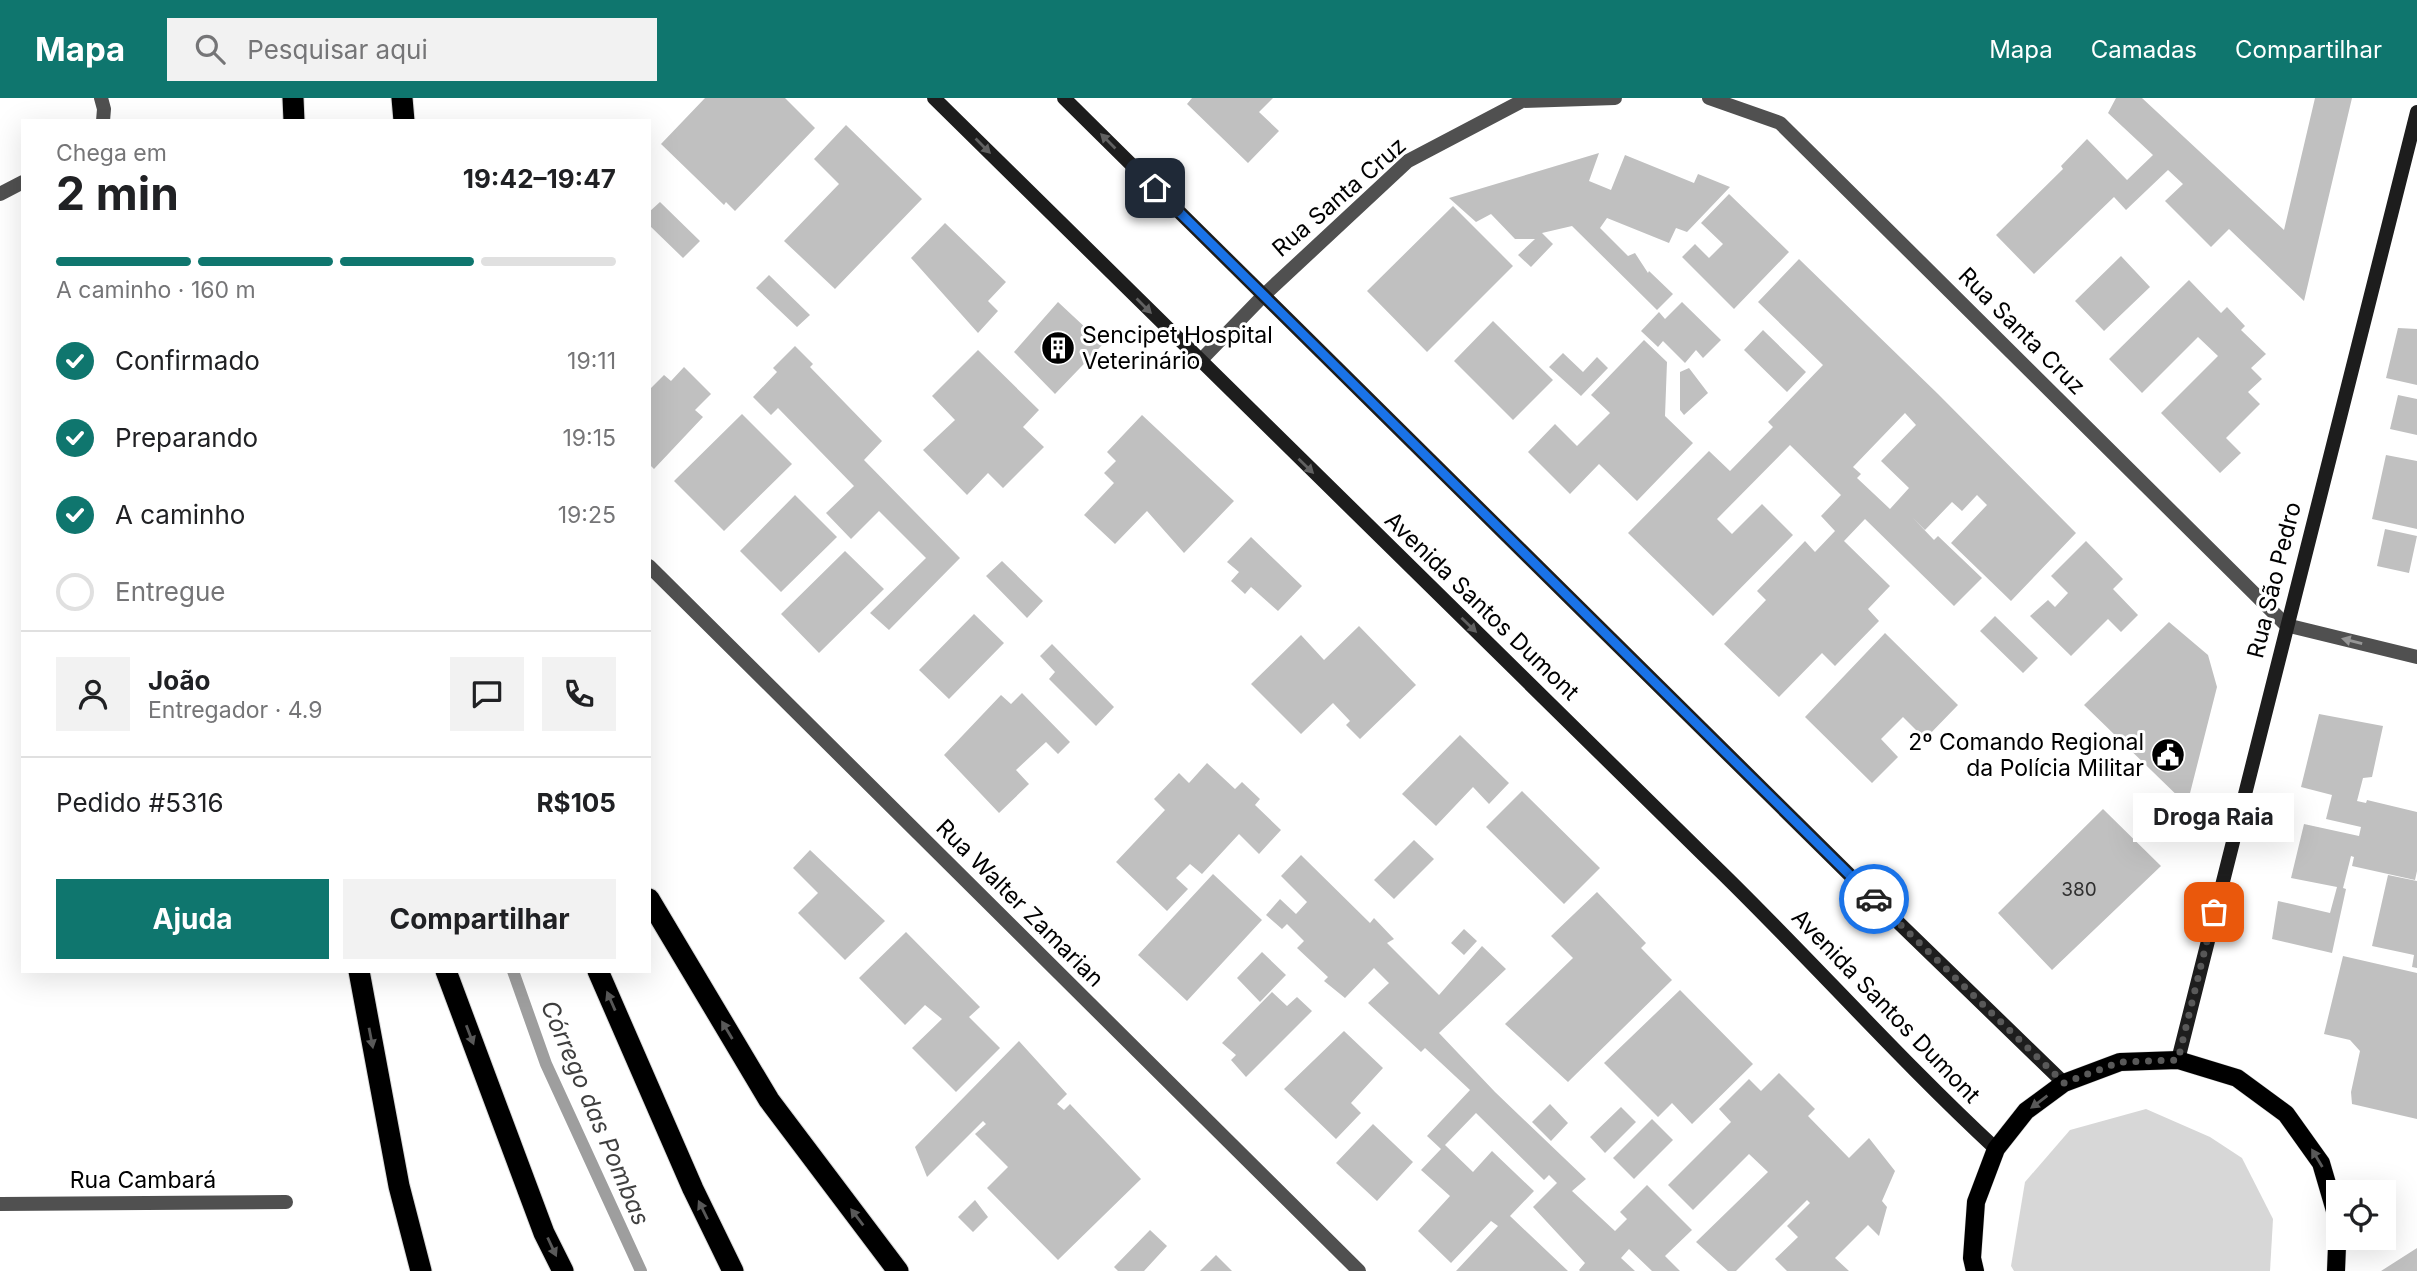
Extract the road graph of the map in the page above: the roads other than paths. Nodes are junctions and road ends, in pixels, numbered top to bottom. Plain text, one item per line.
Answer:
1 (101, 98) edge
2 (293, 98) edge
3 (402, 98) edge
4 (934, 98) edge
5 (1064, 98) edge
6 (1615, 98) edge
7 (1709, 98) edge
8 (2416, 118) edge
9 (103, 119) edge
10 (294, 119) edge
11 (404, 119) edge
12 (21, 183) edge
13 (0, 194) edge
14 (1264, 295) junction
15 (1200, 361) junction
16 (651, 568) edge
17 (2286, 625) junction
18 (2417, 657) edge
19 (651, 902) edge
20 (359, 973) edge
21 (447, 973) edge
22 (599, 973) edge
23 (2178, 1060) junction
24 (2064, 1083) junction
25 (1996, 1149) junction
26 (286, 1202) dead end
27 (0, 1204) edge
28 (421, 1271) edge
29 (563, 1271) edge
30 (733, 1271) edge
31 (898, 1271) edge
32 (1359, 1271) edge
33 (1975, 1271) edge
34 (2336, 1271) edge

1 - 9 street
2 - 10 highway
3 - 11 highway
4 -> 15 main road, Avenida Santos Dumont
14 -> 5 main road
6 - 14 street, Rua Santa Cruz
7 - 17 street, Rua Santa Cruz
8 - 17 main road, Rua São Pedro
12 - 13 street
14 - 15 street, Rua Santa Cruz
14 - 24 main road
15 -> 25 main road, Avenida Santos Dumont
16 - 32 street, Rua Walter Zamarian
18 -> 17 street
17 - 23 main road, Rua São Pedro
31 -> 19 highway
20 -> 28 highway
21 -> 29 highway
30 -> 22 highway
23 - 24 main road
34 -> 23 main road
24 -> 25 main road
25 - 33 main road
26 - 27 street, Rua Cambará

